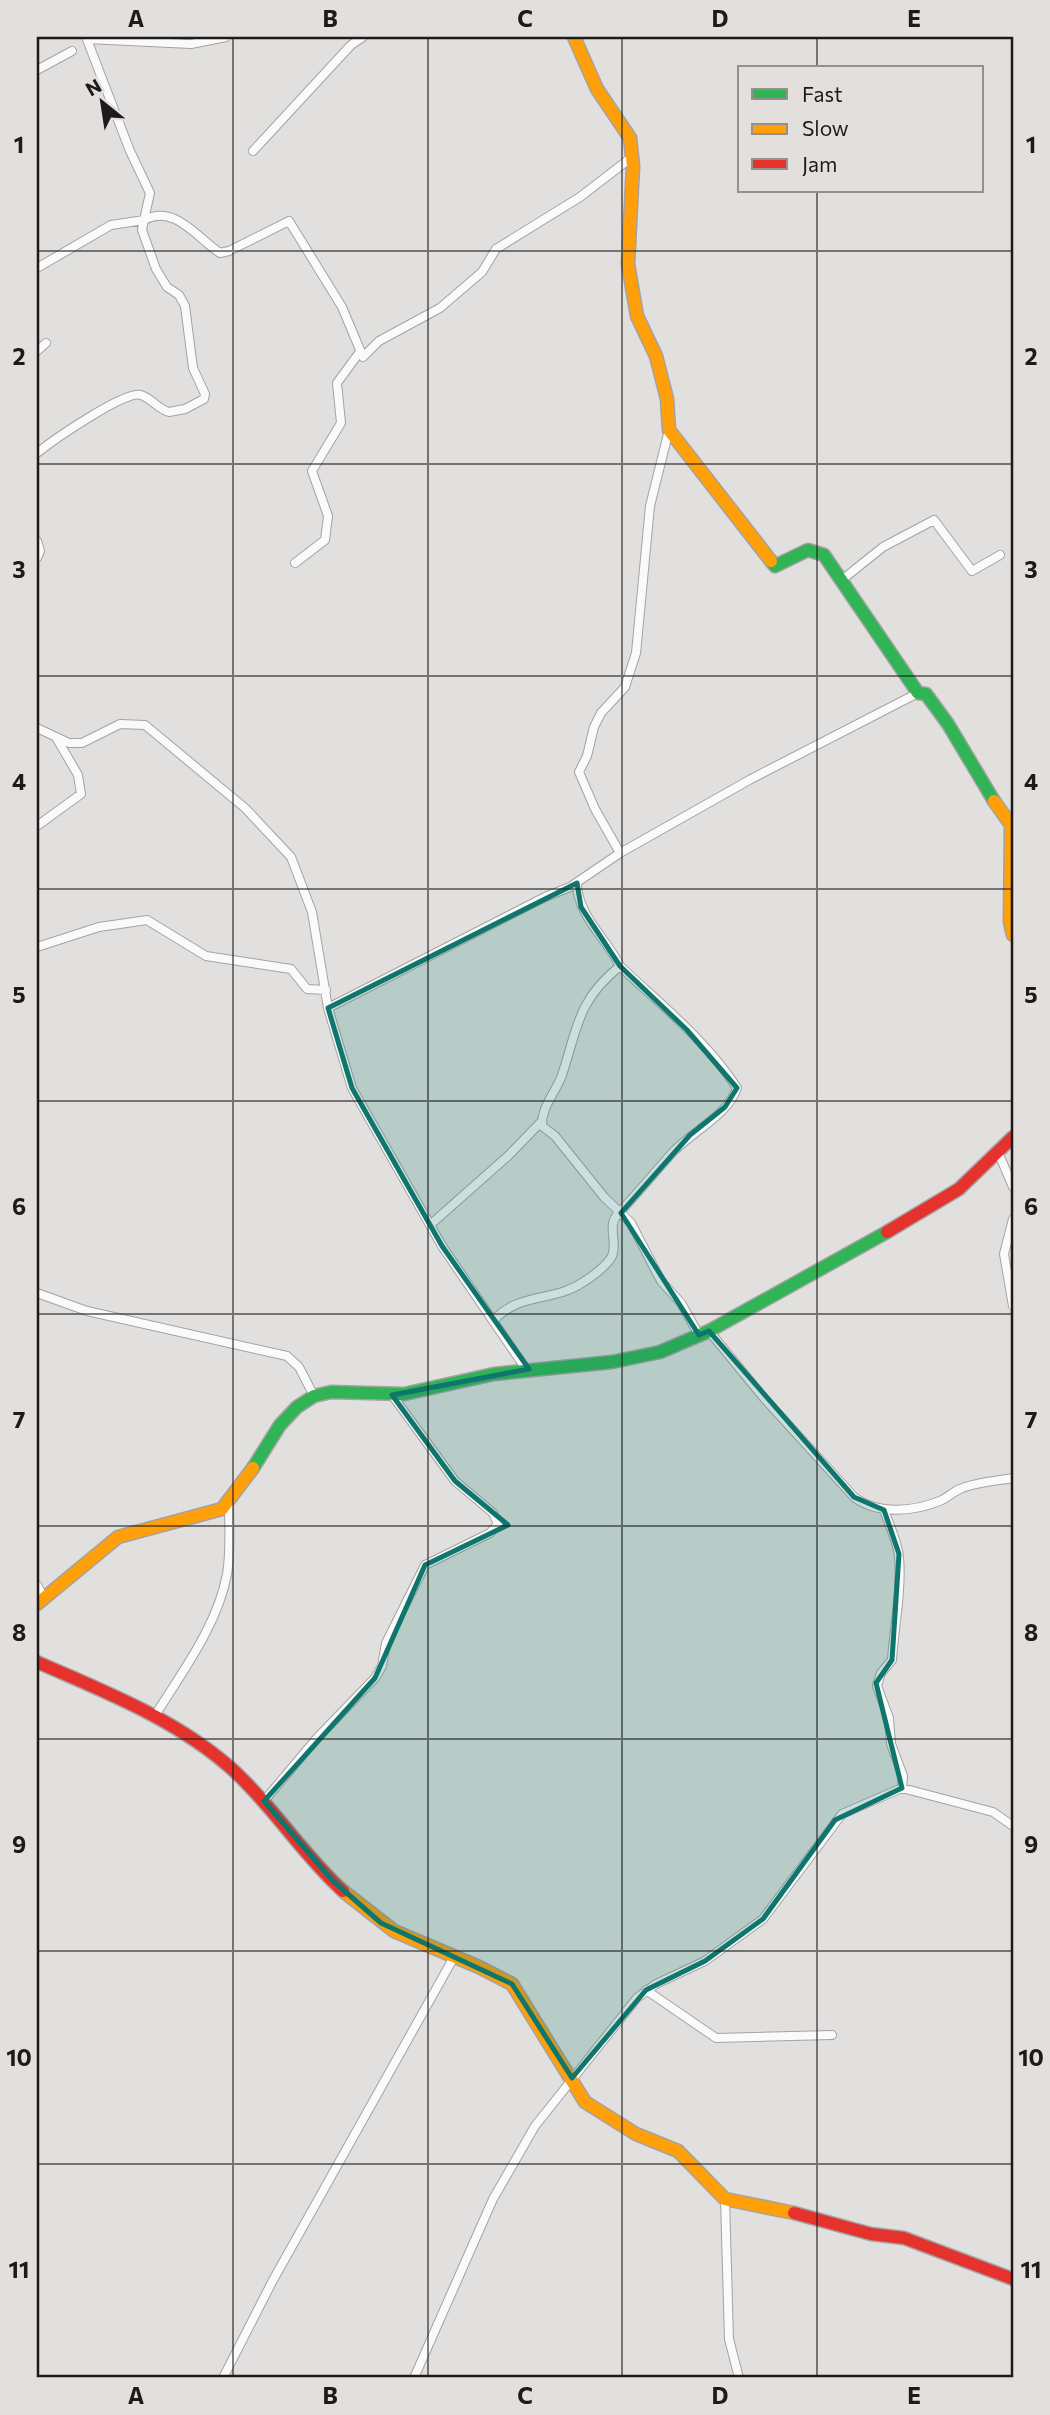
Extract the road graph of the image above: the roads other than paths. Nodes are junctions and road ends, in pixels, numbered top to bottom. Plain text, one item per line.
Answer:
1 (226, 37) edge
2 (363, 37) edge
3 (574, 37) edge
4 (86, 38) edge
5 (72, 51) dead end
6 (37, 70) edge
7 (253, 151) dead end
8 (632, 157) junction
9 (144, 220) junction
10 (37, 268) edge
11 (46, 342) dead end
12 (37, 351) edge
13 (359, 353) junction
14 (669, 430) junction
15 (37, 453) edge
16 (37, 541) edge
17 (1000, 555) dead end
18 (37, 558) edge
19 (295, 563) dead end
20 (843, 579) junction
21 (918, 693) junction
22 (37, 728) edge
23 (57, 739) junction
24 (37, 826) edge
25 (620, 853) junction
26 (576, 883) junction
27 (1013, 936) edge
28 (37, 947) edge
29 (620, 967) junction
30 (326, 990) junction
31 (328, 1008) junction
32 (541, 1122) junction
33 (1013, 1137) edge
34 (998, 1152) junction
35 (1013, 1187) edge
36 (621, 1213) junction
37 (1013, 1219) edge
38 (430, 1225) junction
39 (37, 1293) edge
40 (1013, 1306) edge
41 (494, 1320) junction
42 (704, 1333) junction
43 (526, 1369) junction
44 (392, 1395) junction
45 (314, 1396) junction
46 (1013, 1478) edge
47 (229, 1503) junction
48 (884, 1510) junction
49 (37, 1585) edge
50 (40, 1601) edge
51 (37, 1662) edge
52 (156, 1714) junction
53 (902, 1788) junction
54 (264, 1801) junction
55 (1012, 1822) edge
56 (454, 1958) junction
57 (646, 1990) junction
58 (832, 2035) dead end
59 (572, 2078) junction
60 (725, 2199) junction
61 (1013, 2279) edge
62 (418, 2377) edge
63 (223, 2378) edge
64 (739, 2378) edge

1 - 4 street
2 - 7 street
3 - 8 street
4 - 9 street
5 - 6 street
8 - 13 street
8 - 14 street
9 - 10 street
9 - 13 street
9 - 15 street
11 - 12 street
13 - 19 street
14 - 20 street
14 - 25 street
16 - 18 street
17 - 20 street
20 - 21 street
21 - 25 street
21 - 27 street
22 - 23 street
23 - 24 street
23 - 30 street
25 - 26 street
26 - 29 street
26 - 31 street
28 - 30 street
29 - 32 street
29 - 36 street
30 - 31 street
31 - 38 street
32 - 36 street
32 - 38 street
33 - 34 street
34 - 35 street
34 - 42 street
36 - 41 street
36 - 42 street
37 - 40 street
38 - 41 street
39 - 45 street
41 - 43 street
42 - 43 street
42 - 48 street
43 - 44 street
44 - 45 street
44 - 54 street
45 - 47 street
46 - 48 street
47 - 50 street
47 - 52 street
48 - 53 street
49 - 50 street
51 - 52 street
52 - 54 street
53 - 55 street
53 - 57 street
54 - 56 street
56 - 59 street
56 - 63 street
57 - 58 street
57 - 59 street
59 - 60 street
59 - 62 street
60 - 61 street
60 - 64 street

